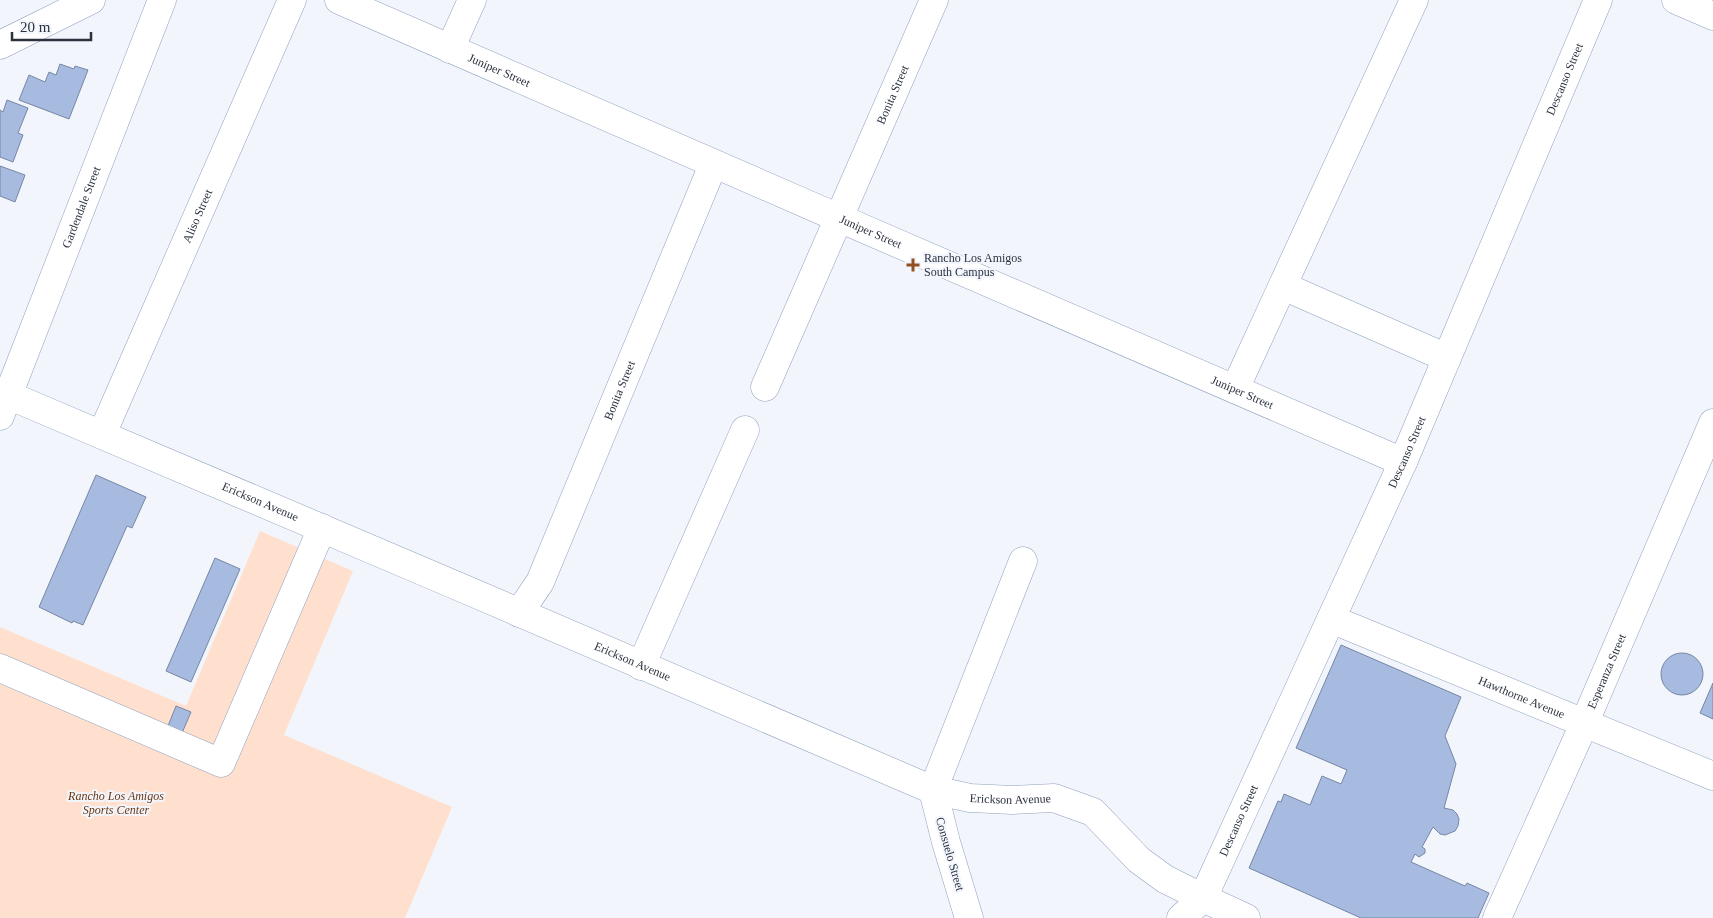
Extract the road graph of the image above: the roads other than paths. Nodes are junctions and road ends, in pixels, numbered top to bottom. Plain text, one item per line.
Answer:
1 (92, 0) edge
2 (162, 0) edge
3 (292, 0) edge
4 (339, 0) edge
5 (472, 0) edge
6 (934, 0) edge
7 (1414, 0) edge
8 (1598, 0) edge
9 (1676, 0) edge
10 (1713, 16) edge
11 (0, 45) edge
12 (450, 49) junction
13 (713, 165) junction
14 (840, 217) junction
15 (1283, 286) junction
16 (1447, 358) junction
17 (765, 387) dead end
18 (1235, 389) junction
19 (4, 406) edge
20 (1713, 424) edge
21 (745, 430) dead end
22 (102, 434) junction
23 (1403, 462) junction
24 (322, 528) junction
25 (1023, 561) dead end
26 (519, 613) junction
27 (1331, 619) junction
28 (641, 666) junction
29 (0, 668) edge
30 (1584, 724) junction
31 (1713, 776) edge
32 (933, 790) junction
33 (1203, 898) junction
34 (969, 918) edge
35 (1181, 918) edge
36 (1246, 918) edge
37 (1497, 918) edge

1 - 11 street
2 - 19 street, Gardendale Street
3 - 22 street, Aliso Street
4 - 12 street, Juniper Street
5 - 12 street
6 - 14 street, Bonita Street
7 - 15 street
8 - 16 street, Descanso Street
9 - 10 street
12 - 13 street, Juniper Street
13 - 14 street, Juniper Street
13 - 26 street, Bonita Street
14 - 17 street, Bonita Street
14 - 18 street, Juniper Street
15 - 16 street
15 - 18 street
16 - 23 street, Descanso Street
18 - 23 street, Juniper Street
19 - 22 street, Erickson Avenue
20 - 30 street, Esperanza Street
21 - 28 street
22 - 24 street, Erickson Avenue
23 - 27 street, Descanso Street
24 - 26 street, Erickson Avenue
24 - 29 street
25 - 32 street
26 - 28 street, Erickson Avenue
27 - 30 street, Hawthorne Avenue
27 - 33 street, Descanso Street
28 - 32 street, Erickson Avenue
30 - 31 street, Hawthorne Avenue
30 - 37 street, Esperanza Street
32 - 33 street, Erickson Avenue
32 - 34 street, Consuelo Street
33 - 35 street
33 - 36 street, Erickson Avenue

